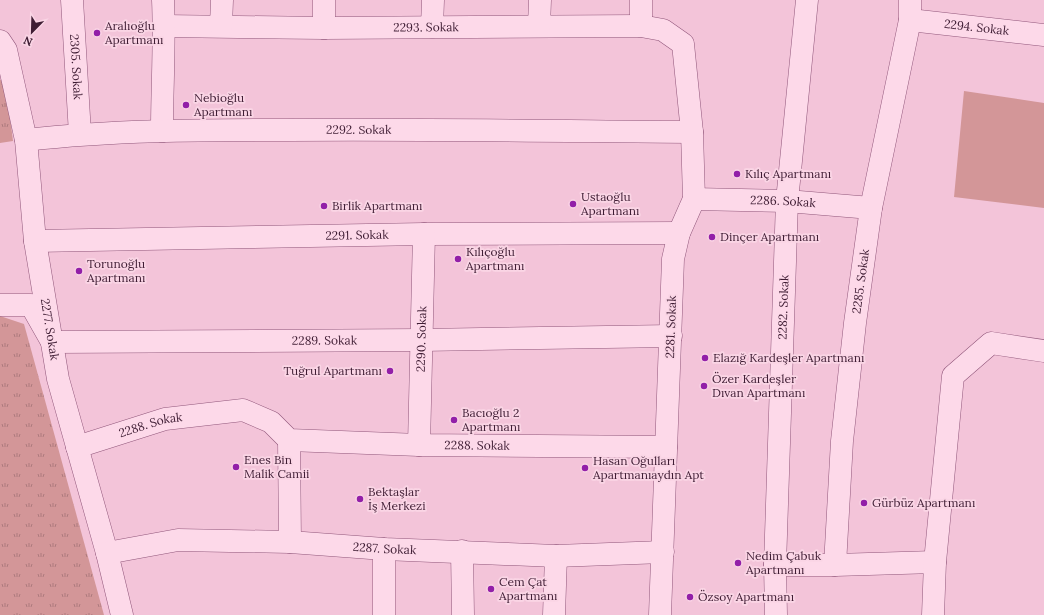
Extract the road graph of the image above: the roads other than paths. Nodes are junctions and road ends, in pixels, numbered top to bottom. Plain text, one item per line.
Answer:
1 (72, 0) edge
2 (163, 0) edge
3 (222, 0) edge
4 (324, 0) edge
5 (433, 0) edge
6 (540, 0) edge
7 (641, 0) edge
8 (807, 0) edge
9 (910, 10) edge
10 (164, 26) junction
11 (221, 26) junction
12 (539, 26) junction
13 (641, 26) junction
14 (432, 27) junction
15 (324, 28) junction
16 (1044, 35) edge
17 (0, 41) edge
18 (683, 44) joint
19 (162, 131) junction
20 (692, 132) junction
21 (80, 134) junction
22 (26, 140) junction
23 (694, 199) junction
24 (787, 201) junction
25 (871, 208) junction
26 (679, 233) junction
27 (424, 234) junction
28 (35, 241) junction
29 (0, 305) edge
30 (671, 336) junction
31 (422, 340) junction
32 (52, 342) junction
33 (1044, 351) edge
34 (289, 440) junction
35 (419, 445) junction
36 (77, 447) junction
37 (666, 447) junction
38 (290, 542) junction
39 (384, 548) junction
40 (462, 551) junction
41 (663, 552) junction
42 (107, 553) junction
43 (556, 556) junction
44 (935, 562) junction
45 (775, 565) junction
46 (835, 565) junction
47 (122, 615) edge
48 (384, 615) edge
49 (463, 615) edge
50 (554, 615) edge
51 (660, 615) edge
52 (776, 615) edge
53 (933, 615) edge

1 - 21 street, 2305. Sokak
2 - 10 street
3 - 11 street
4 - 15 street
5 - 14 street
6 - 12 street
7 - 13 street
8 - 24 street, 2282. Sokak
9 - 16 street, 2294. Sokak
9 - 25 street, 2285. Sokak
10 - 11 street, 2293. Sokak
10 - 19 street
11 - 15 street, 2293. Sokak
12 - 13 street, 2293. Sokak
12 - 14 street, 2293. Sokak
13 - 18 street, 2293. Sokak
14 - 15 street, 2293. Sokak
17 - 22 street, 2277. Sokak
18 - 20 street, 2281. Sokak
19 - 20 street, 2292. Sokak
19 - 21 street, 2292. Sokak
20 - 23 street, 2281. Sokak
21 - 22 street, 2292. Sokak
22 - 28 street, 2277. Sokak
23 - 24 street, 2286. Sokak
23 - 26 street, 2281. Sokak
24 - 25 street, 2286. Sokak
24 - 45 street, 2282. Sokak
25 - 46 street, 2285. Sokak
26 - 27 street, 2291. Sokak
26 - 30 street, 2281. Sokak
27 - 28 street, 2291. Sokak
27 - 31 street, 2290. Sokak
28 - 32 street, 2277. Sokak
29 - 32 street
30 - 31 street, 2289. Sokak
30 - 37 street, 2281. Sokak
31 - 32 street, 2289. Sokak
31 - 35 street, 2290. Sokak
32 - 36 street, 2277. Sokak
33 - 44 street
34 - 35 street, 2288. Sokak
34 - 36 street, 2288. Sokak
34 - 38 street
35 - 37 street, 2288. Sokak
36 - 42 street, 2277. Sokak
37 - 41 street, 2281. Sokak
38 - 39 street, 2287. Sokak
38 - 42 street, 2287. Sokak
39 - 40 street, 2287. Sokak
39 - 48 street
40 - 43 street, 2287. Sokak
40 - 49 street
41 - 43 street, 2287. Sokak
41 - 51 street, 2281. Sokak
42 - 47 street, 2277. Sokak
43 - 50 street
44 - 46 street
44 - 53 street
45 - 46 street
45 - 52 street, 2282. Sokak

